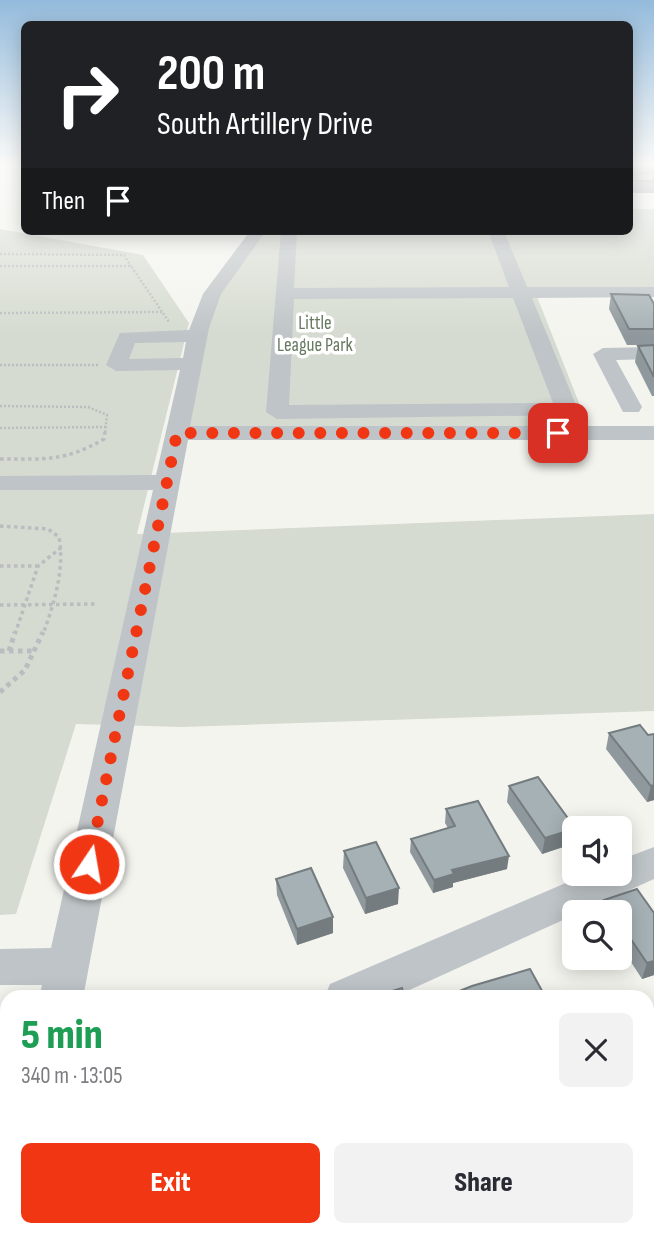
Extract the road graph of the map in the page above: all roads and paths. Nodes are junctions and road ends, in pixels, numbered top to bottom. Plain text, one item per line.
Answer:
1 (255, 235) edge
2 (289, 235) edge
3 (498, 235) edge
4 (0, 254) edge
5 (0, 266) edge
6 (131, 266) junction
7 (654, 292) edge
8 (520, 293) junction
9 (284, 294) junction
10 (163, 312) junction
11 (0, 313) edge
12 (189, 346) junction
13 (654, 353) edge
14 (0, 365) edge
15 (116, 365) junction
16 (0, 406) edge
17 (643, 407) edge
18 (106, 427) junction
19 (0, 428) edge
20 (177, 433) junction
21 (650, 433) edge
22 (0, 459) edge
23 (0, 483) edge
24 (166, 488) junction
25 (0, 495) edge
26 (0, 526) edge
27 (62, 546) junction
28 (0, 566) edge
29 (38, 566) junction
30 (96, 604) dead end
31 (0, 605) edge
32 (26, 605) junction
33 (52, 605) junction
34 (0, 651) edge
35 (9, 651) junction
36 (33, 651) junction
37 (0, 692) edge
38 (654, 862) edge
39 (0, 967) edge
40 (64, 982) edge
41 (363, 990) edge

1 - 12 street
2 - 9 street
3 - 8 street
4 - 6 path
5 - 6 path
6 - 10 path
7 - 8 street
8 - 9 street
8 - 9 street
10 - 11 path
10 - 12 path
12 - 15 street
12 - 15 street
12 - 20 street
13 - 17 street
14 - 15 path
16 - 18 path
17 - 21 street
18 - 19 path
18 - 22 path
20 - 21 street
20 - 24 street
23 - 24 street
24 - 25 street
24 - 40 street
26 - 27 path
27 - 29 path
27 - 33 path
28 - 29 path
29 - 32 path
30 - 33 path
31 - 32 path
32 - 33 path
32 - 35 path
33 - 36 path
34 - 35 path
35 - 36 path
36 - 37 path
38 - 41 street
39 - 40 street

